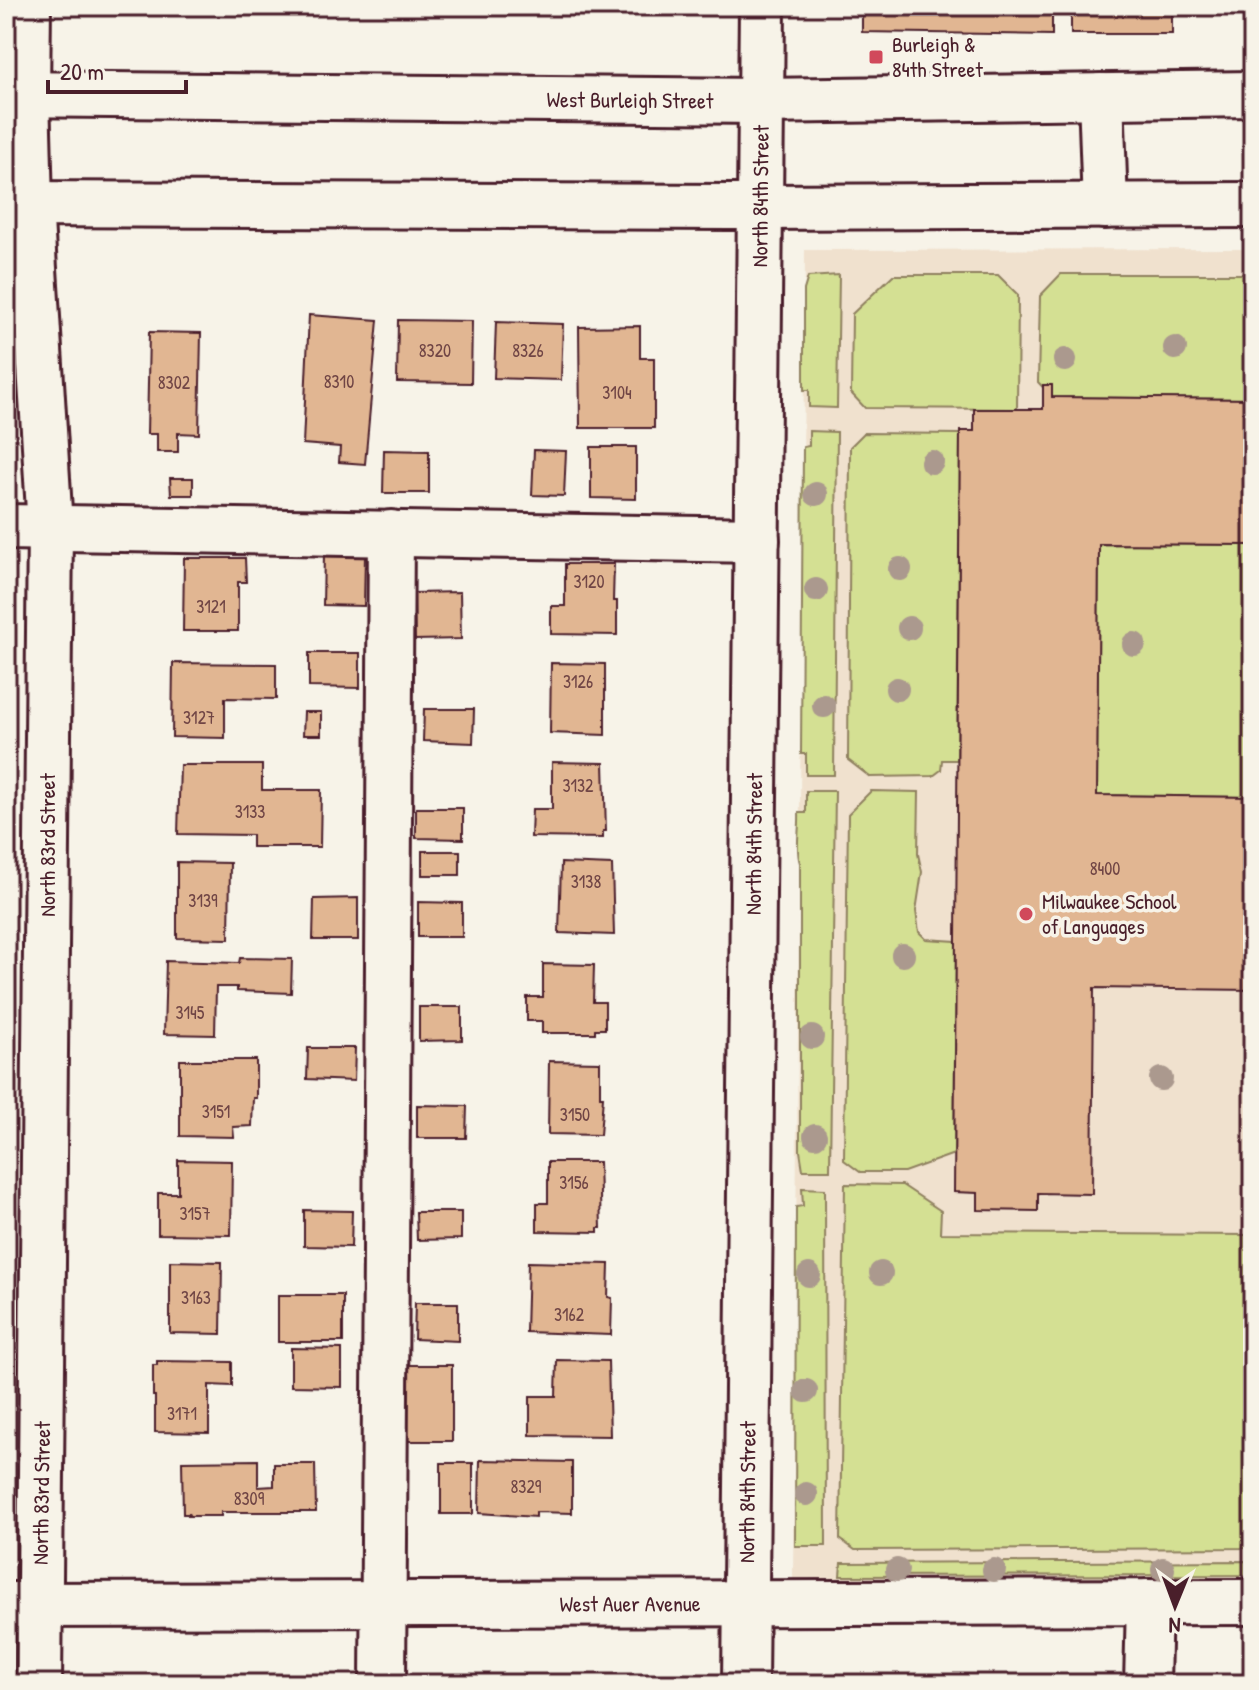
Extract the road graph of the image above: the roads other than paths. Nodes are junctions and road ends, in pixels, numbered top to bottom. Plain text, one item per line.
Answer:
1 (28, 6) edge
2 (762, 6) edge
3 (16, 94) edge
4 (1253, 94) edge
5 (1101, 96) junction
6 (761, 101) junction
7 (18, 204) edge
8 (1253, 205) edge
9 (1105, 206) junction
10 (760, 207) junction
11 (6, 527) edge
12 (50, 527) junction
13 (391, 533) junction
14 (757, 540) junction
15 (1149, 1602) junction
16 (1253, 1602) edge
17 (745, 1604) junction
18 (23, 1605) edge
19 (384, 1605) junction
20 (39, 1684) edge
21 (383, 1684) edge
22 (745, 1684) edge
23 (1147, 1684) edge

1 - 3 street, North 83rd Street
2 - 6 street, North 84th Street
3 - 6 street, West Burleigh Street
3 - 7 street, North 83rd Street
4 - 5 street, West Burleigh Street
5 - 6 street, West Burleigh Street
5 - 9 street
6 - 10 street, North 84th Street
7 - 10 street
7 - 12 street, North 83rd Street
8 - 9 street
9 - 10 street
10 - 14 street, North 84th Street
11 - 12 street
12 - 13 street
12 - 18 street, North 83rd Street
13 - 14 street
13 - 19 street
14 - 17 street, North 84th Street
15 - 16 street, West Auer Avenue
15 - 17 street, West Auer Avenue
15 - 23 street
17 - 19 street, West Auer Avenue
17 - 22 street, North 84th Street
18 - 19 street, West Auer Avenue
18 - 20 street, North 83rd Street
19 - 21 street

